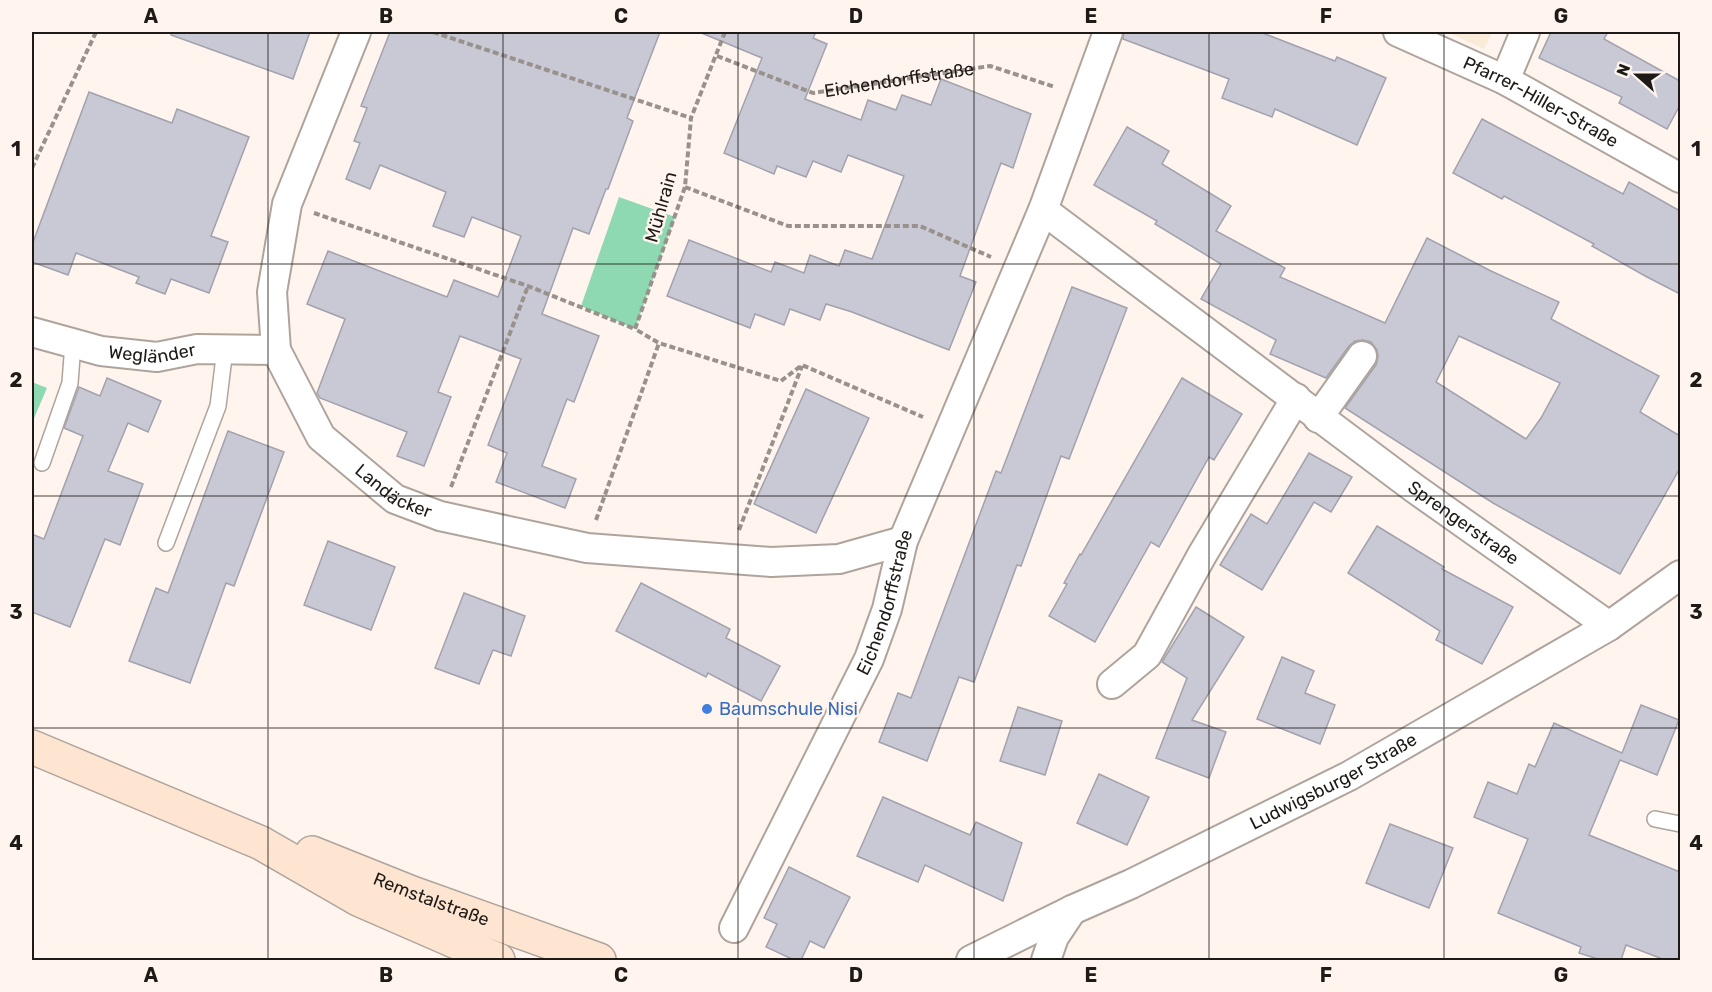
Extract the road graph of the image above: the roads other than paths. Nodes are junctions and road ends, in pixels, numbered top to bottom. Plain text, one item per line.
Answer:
1 (356, 32) edge
2 (1108, 32) edge
3 (1398, 32) edge
4 (1525, 32) edge
5 (1505, 80) junction
6 (1680, 178) edge
7 (1043, 210) junction
8 (32, 332) edge
9 (72, 343) junction
10 (225, 349) junction
11 (276, 350) junction
12 (1362, 356) dead end
13 (1296, 398) junction
14 (1318, 418) junction
15 (42, 463) dead end
16 (903, 541) junction
17 (166, 543) dead end
18 (1680, 575) edge
19 (1609, 626) junction
20 (1112, 684) dead end
21 (32, 747) edge
22 (1655, 819) dead end
23 (1680, 824) edge
24 (261, 843) junction
25 (1072, 910) junction
26 (734, 927) dead end
27 (498, 960) edge
28 (599, 960) edge
29 (971, 960) edge
30 (1046, 960) edge

1 - 11 street, Landäcker
2 - 7 street, Eichendorffstraße
3 - 5 street, Pfarrer-Hiller-Straße
4 - 5 street
5 - 6 street, Pfarrer-Hiller-Straße
7 - 13 street, Sprengerstraße
7 - 16 street, Eichendorffstraße
8 - 9 street, Wegländer
9 - 10 street, Wegländer
9 - 15 lane
10 - 11 street, Wegländer
10 - 17 lane
11 - 16 street, Landäcker
12 - 14 street
13 - 14 street, Sprengerstraße
13 - 20 street
14 - 19 street, Sprengerstraße
16 - 26 street, Eichendorffstraße
18 - 19 street, Ludwigsburger Straße
19 - 25 street, Ludwigsburger Straße
21 - 24 main road
22 - 23 lane
24 - 27 main road
24 - 28 main road, Remstalstraße
25 - 29 street, Ludwigsburger Straße
25 - 30 street

